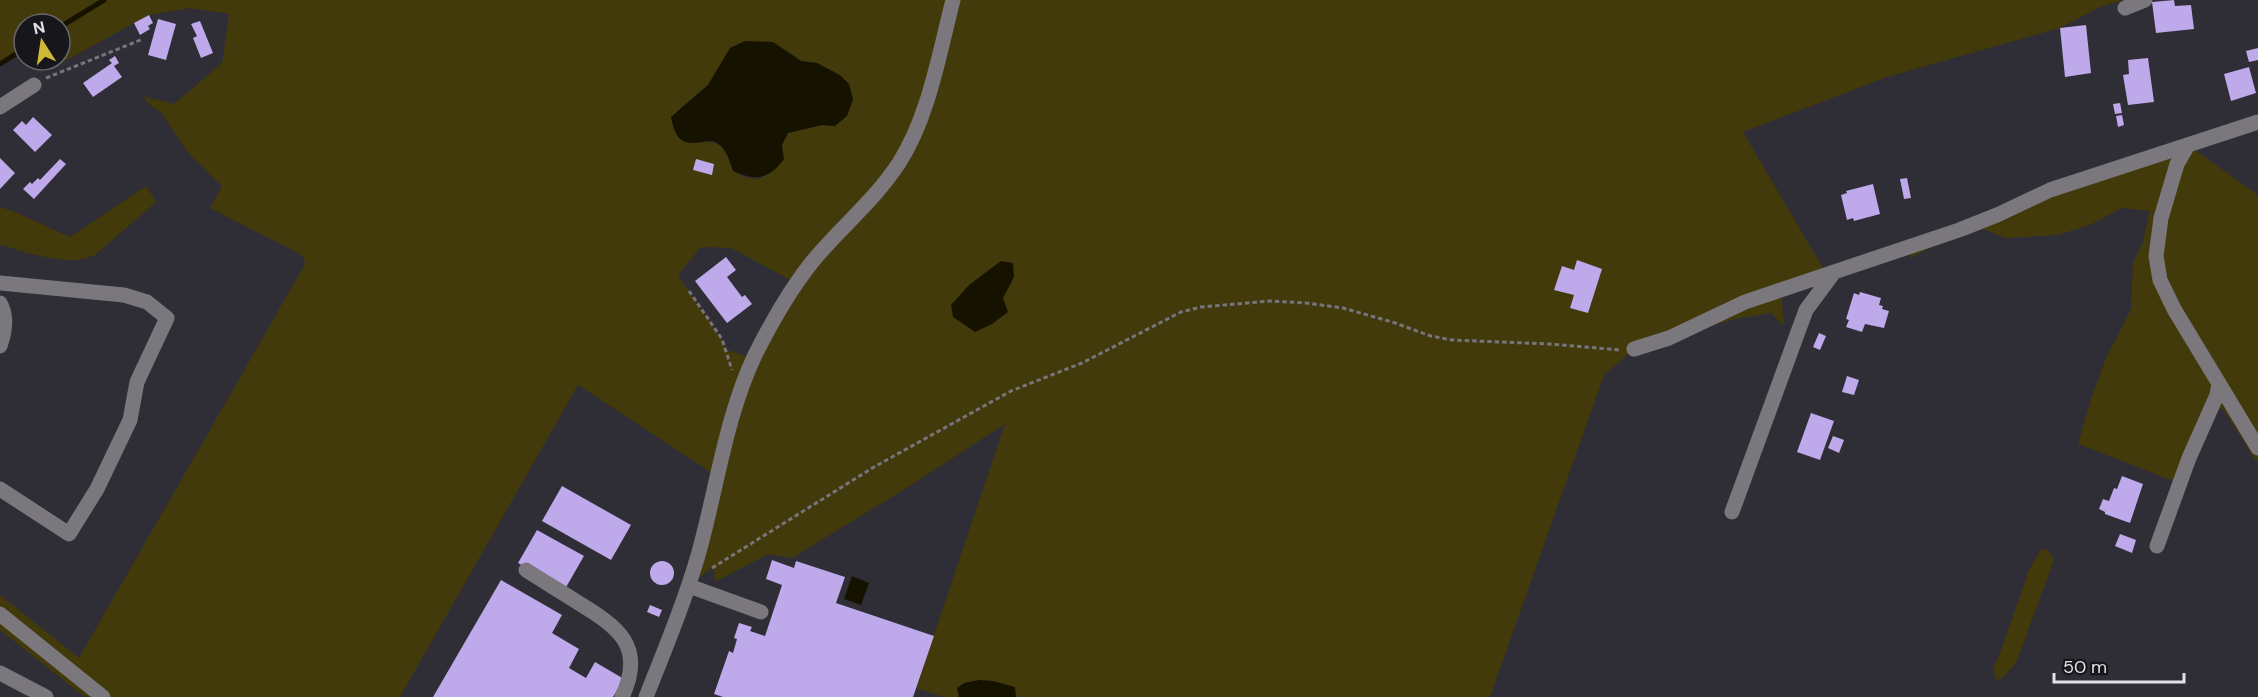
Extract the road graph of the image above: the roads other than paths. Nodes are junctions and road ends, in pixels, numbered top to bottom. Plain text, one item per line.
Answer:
1 (953, 0) edge
2 (2145, 0) edge
3 (2125, 8) dead end
4 (34, 85) road end
5 (0, 107) edge
6 (2258, 122) edge
7 (2188, 145) junction
8 (1839, 270) junction
9 (0, 283) edge
10 (0, 303) edge
11 (0, 346) edge
12 (1634, 350) road end
13 (2219, 383) junction
14 (2258, 448) edge
15 (0, 489) edge
16 (1732, 512) dead end
17 (2157, 546) dead end
18 (525, 570) dead end
19 (689, 586) junction
20 (762, 612) dead end
21 (0, 614) edge
22 (0, 673) edge
23 (46, 697) edge
24 (103, 697) edge
25 (622, 697) edge
26 (646, 697) edge

1 - 19 lane
2 - 3 lane
4 - 5 lane
6 - 7 lane
7 - 8 lane
7 - 13 lane
8 - 12 lane
8 - 16 lane
9 - 15 lane
10 - 11 lane
13 - 14 lane
13 - 17 lane
18 - 25 lane
19 - 20 lane
19 - 26 lane
21 - 24 lane
22 - 23 lane

